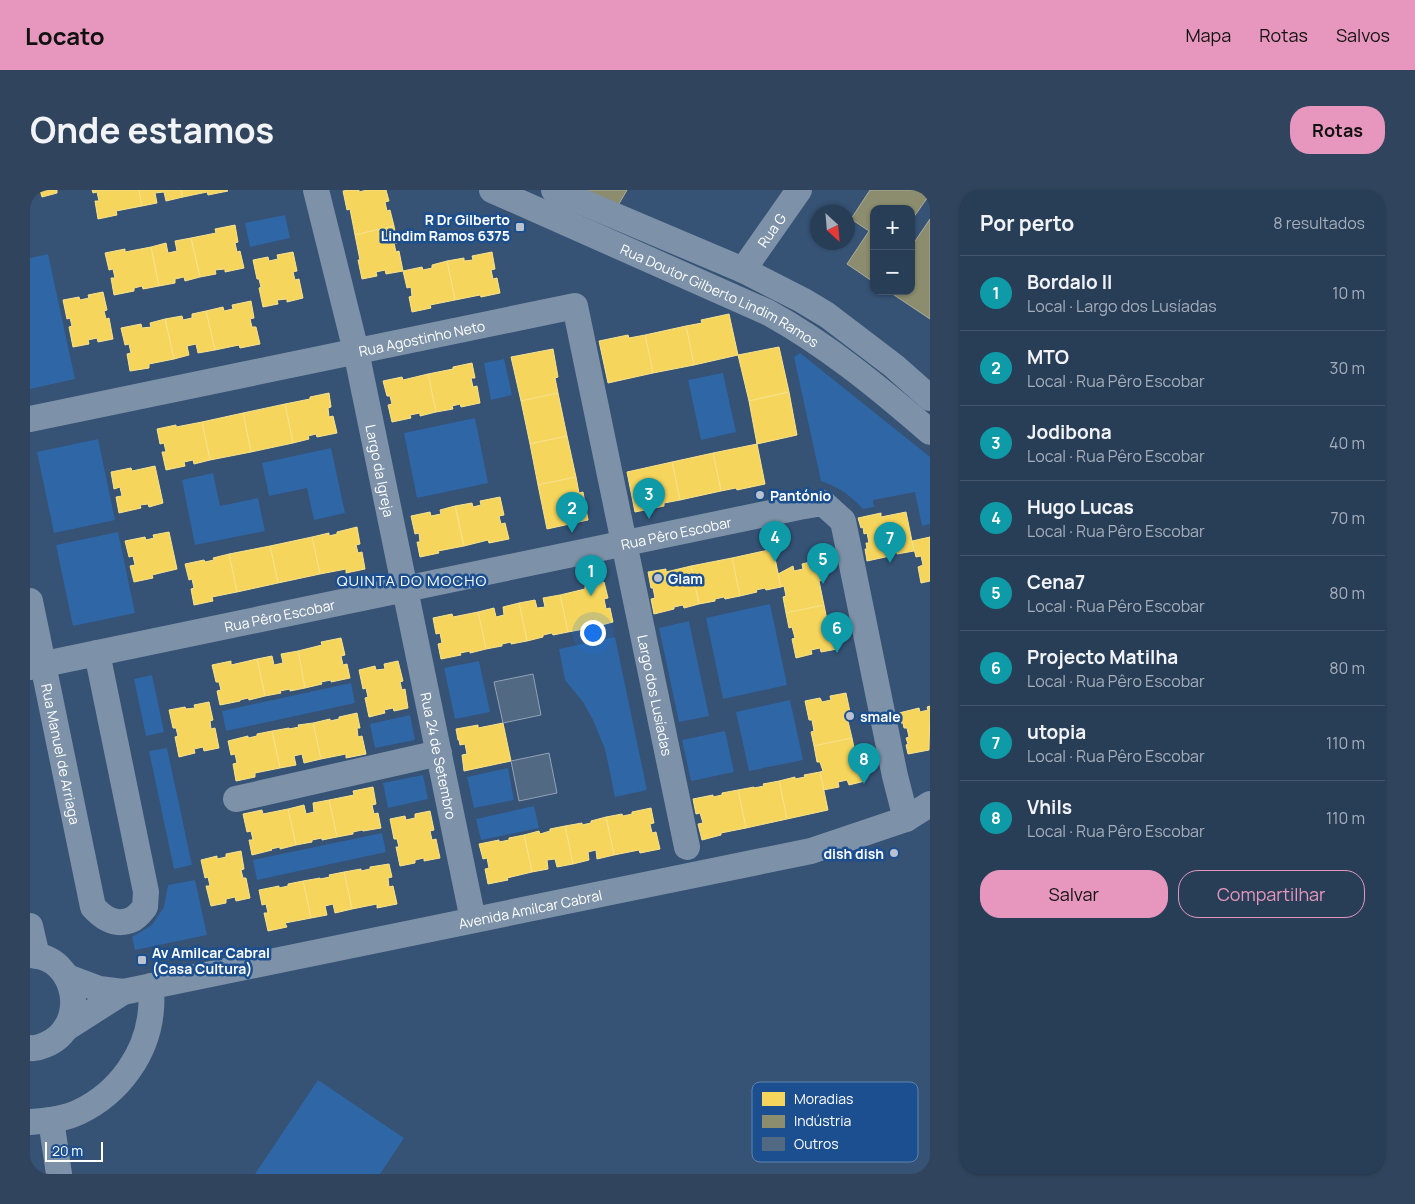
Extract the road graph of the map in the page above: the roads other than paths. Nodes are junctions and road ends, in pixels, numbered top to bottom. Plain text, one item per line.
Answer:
1 (316, 190) edge
2 (492, 190) edge
3 (554, 190) edge
4 (799, 190) edge
5 (743, 270) junction
6 (356, 351) junction
7 (930, 398) edge
8 (30, 419) edge
9 (930, 432) edge
10 (625, 544) junction
11 (405, 590) junction
12 (30, 601) edge
13 (97, 653) junction
14 (37, 666) edge
15 (439, 753) junction
16 (236, 799) dead end
17 (930, 804) edge
18 (906, 819) junction
19 (686, 847) dead end
20 (473, 920) junction
21 (30, 926) edge
22 (33, 956) edge
23 (67, 977) junction
24 (151, 986) junction
25 (123, 992) junction
26 (66, 1029) junction
27 (30, 1048) edge
28 (41, 1121) edge
29 (60, 1174) edge

1 - 6 street, Largo da Igreja
2 - 9 street, Rua Doutor Gilberto Lindim Ramos
3 - 5 street, Rua Doutor Gilberto Lindim Ramos
4 - 5 street, Rua G
5 - 7 street, Rua Doutor Gilberto Lindim Ramos
6 - 8 street, Rua Agostinho Neto
6 - 10 street, Rua Agostinho Neto
6 - 11 street, Largo da Igreja
10 - 11 street, Rua Pêro Escobar
10 - 18 street, Rua Pêro Escobar
10 - 19 street, Largo dos Lusíadas
11 - 13 street, Rua Pêro Escobar
11 - 15 street, Rua 24 de Setembro
12 - 14 street, Rua Manuel de Arriaga
13 - 14 street, Rua Pêro Escobar
13 - 14 street, Rua Manuel de Arriaga
15 - 16 street
15 - 20 street, Rua 24 de Setembro
17 - 18 street, Avenida Amílcar Cabral
18 - 20 street, Avenida Amílcar Cabral
20 - 24 street, Avenida Amílcar Cabral
21 - 22 street
22 - 23 street
23 - 25 street
23 - 26 street
24 - 25 street, Avenida Amílcar Cabral
24 - 28 street
25 - 26 street
26 - 27 street
28 - 29 street

